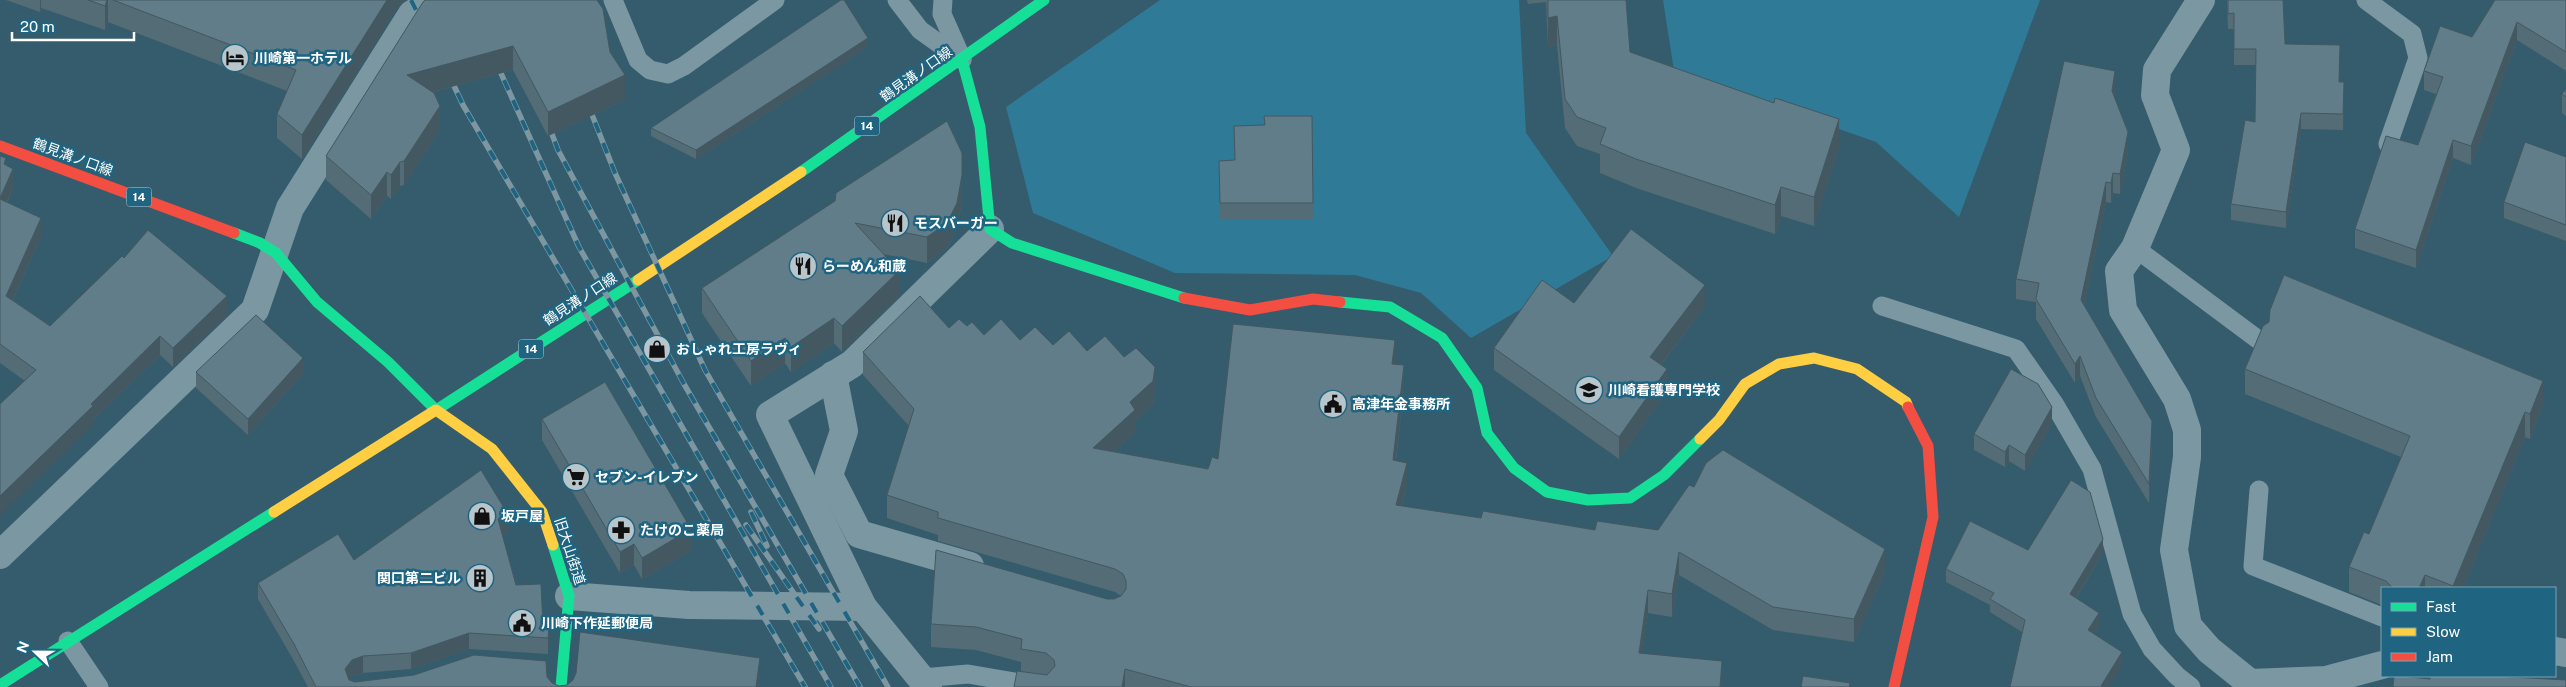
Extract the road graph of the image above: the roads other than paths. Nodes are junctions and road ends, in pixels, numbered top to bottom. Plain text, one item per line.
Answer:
1 (436, 0) edge
2 (613, 0) edge
3 (775, 0) edge
4 (898, 0) edge
5 (943, 0) edge
6 (1044, 0) edge
7 (2201, 0) edge
8 (2366, 0) edge
9 (962, 60) junction
10 (2388, 144) edge
11 (0, 146) edge
12 (990, 229) junction
13 (2135, 248) junction
14 (276, 253) junction
15 (1882, 306) dead end
16 (2260, 341) edge
17 (833, 375) junction
18 (436, 410) junction
19 (2260, 490) dead end
20 (0, 555) edge
21 (989, 572) edge
22 (569, 596) junction
23 (863, 607) junction
24 (2381, 617) edge
25 (68, 641) junction
26 (2381, 664) edge
27 (925, 682) edge
28 (0, 685) edge
29 (2250, 685) edge
30 (99, 687) edge
31 (561, 687) edge
32 (1044, 687) edge
33 (1894, 687) edge
34 (2191, 687) edge

1 - 14 street
2 - 3 lane
4 - 9 lane
5 - 9 lane
6 - 9 street, 鶴見溝ノ口線 / 14
7 - 13 street
8 - 10 lane
9 - 12 street
9 - 18 street, 鶴見溝ノ口線 / 14
11 - 14 street, 鶴見溝ノ口線 / 14
12 - 17 street
12 - 33 street
13 - 16 lane
13 - 29 street
14 - 18 street, 鶴見溝ノ口線 / 14
14 - 20 street
15 - 34 lane
17 - 21 street
17 - 23 street
18 - 22 street, 旧大山街道
18 - 25 street
19 - 24 lane
22 - 23 street
22 - 31 street, 旧大山街道
23 - 27 street
25 - 28 street
25 - 30 lane
26 - 29 street
27 - 32 lane

